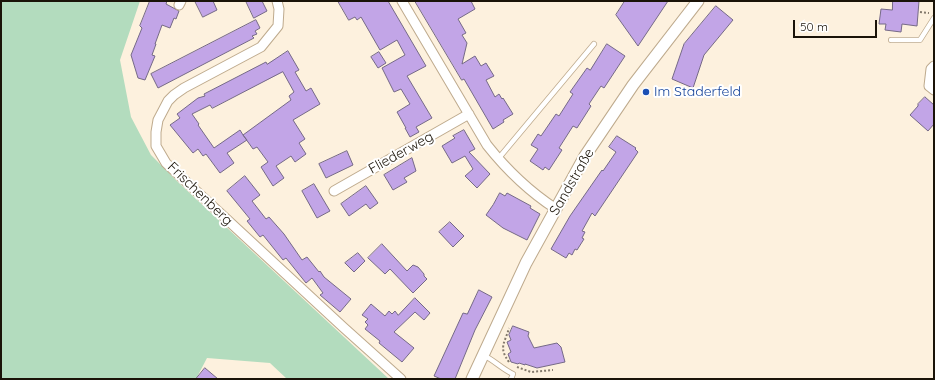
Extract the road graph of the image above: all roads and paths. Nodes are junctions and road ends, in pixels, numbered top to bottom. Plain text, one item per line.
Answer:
1 (277, 1) edge
2 (402, 1) edge
3 (698, 1) edge
4 (934, 18) edge
5 (891, 40) dead end
6 (594, 44) dead end
7 (934, 66) edge
8 (934, 90) edge
9 (469, 114) junction
10 (498, 159) junction
11 (334, 191) dead end
12 (556, 209) junction
13 (498, 323) junction
14 (483, 355) junction
15 (553, 370) dead end
16 (401, 379) edge
17 (472, 379) edge
18 (510, 379) edge

1 - 16 street, Frischenberg
2 - 9 street
3 - 12 street, Sandstraße
4 - 5 lane
6 - 10 lane
7 - 8 street
9 - 10 street
9 - 11 street, Fliederweg
10 - 12 street
12 - 13 street, Sandstraße
13 - 14 street, Sandstraße
13 - 15 path
14 - 17 street, Sandstraße
14 - 18 lane

